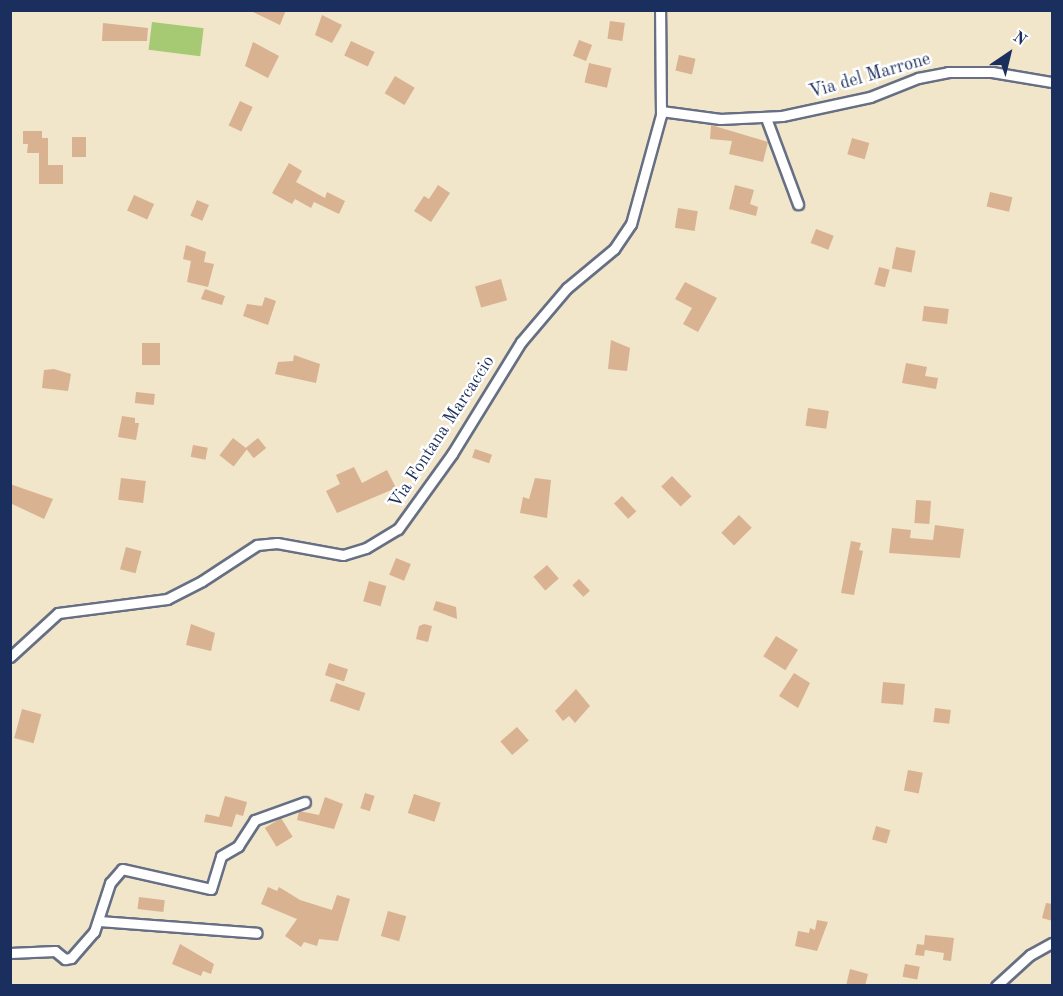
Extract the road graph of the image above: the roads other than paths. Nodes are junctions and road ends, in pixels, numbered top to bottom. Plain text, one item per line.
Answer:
1 (660, 10) edge
2 (1053, 82) edge
3 (661, 111) junction
4 (766, 118) junction
5 (798, 204) dead end
6 (10, 657) edge
7 (304, 802) dead end
8 (99, 921) junction
9 (257, 933) dead end
10 (1053, 943) edge
11 (10, 953) edge
12 (996, 986) edge

1 - 3 street, Via Fontana Marcaccio
2 - 4 street, Via del Marrone
3 - 4 street, Via del Marrone
3 - 6 street, Via Fontana Marcaccio
4 - 5 street
7 - 8 street
8 - 9 street
8 - 11 street
10 - 12 street

